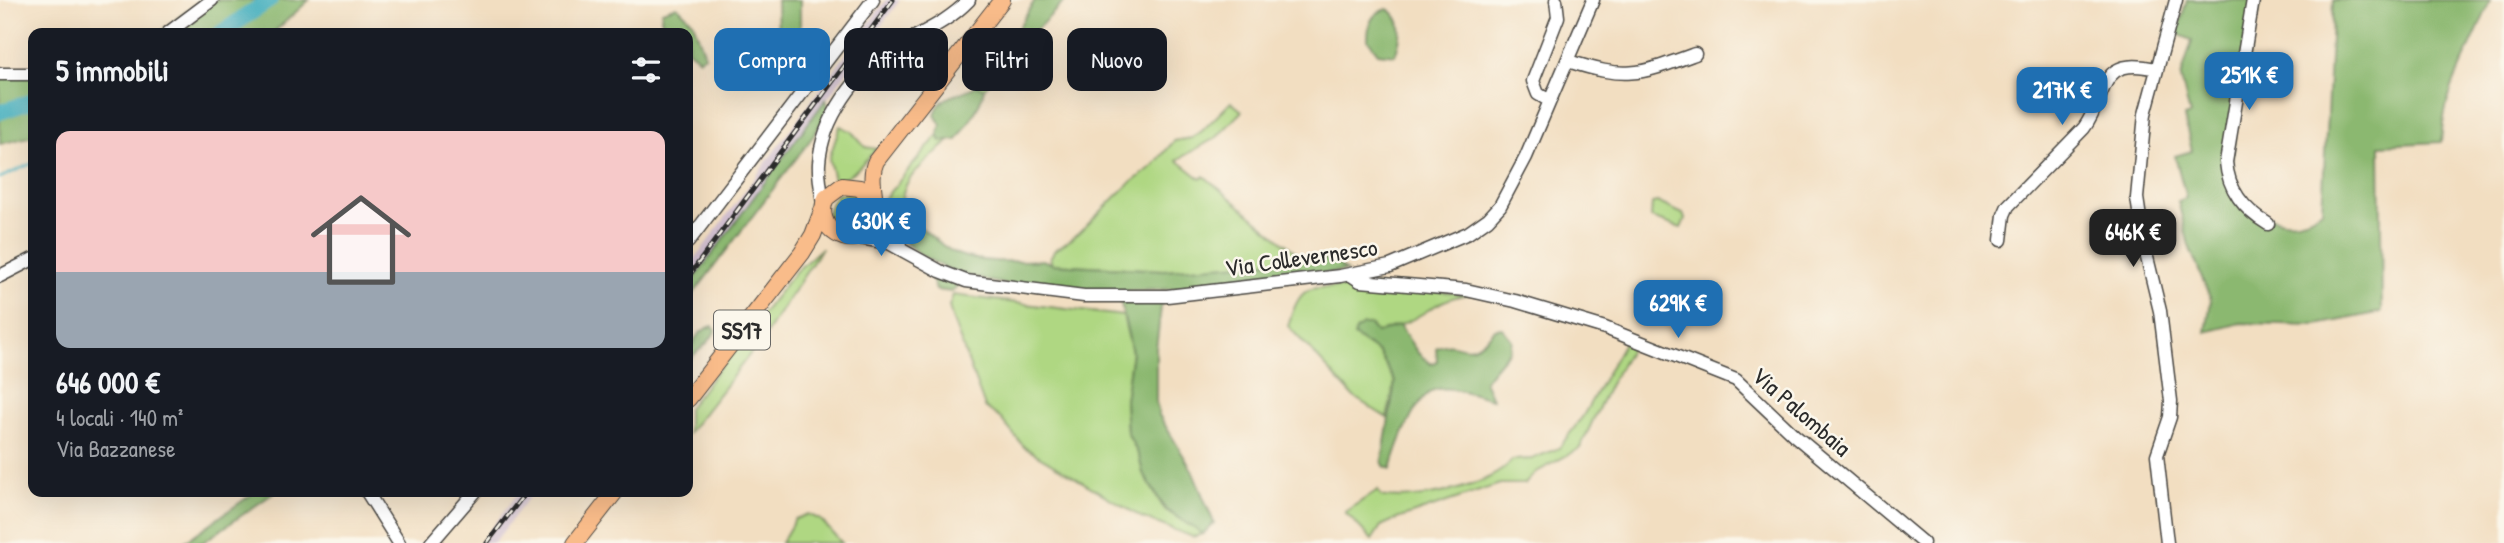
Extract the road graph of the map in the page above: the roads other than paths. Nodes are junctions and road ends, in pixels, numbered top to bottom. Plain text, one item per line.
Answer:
1 (212, 0) edge
2 (873, 0) edge
3 (969, 0) edge
4 (1002, 0) edge
5 (1556, 0) edge
6 (1592, 0) edge
7 (2176, 0) edge
8 (2253, 0) edge
9 (175, 28) edge
10 (1695, 54) dead end
11 (1568, 61) junction
12 (2156, 69) junction
13 (0, 74) edge
14 (28, 74) edge
15 (1550, 101) junction
16 (881, 153) junction
17 (820, 172) junction
18 (836, 188) junction
19 (874, 207) junction
20 (823, 208) junction
21 (2268, 224) dead end
22 (693, 235) edge
23 (851, 237) junction
24 (2001, 240) dead end
25 (914, 256) junction
26 (796, 261) junction
27 (28, 262) edge
28 (1351, 275) junction
29 (0, 276) edge
30 (693, 393) edge
31 (370, 497) edge
32 (471, 497) edge
33 (611, 497) edge
34 (399, 543) edge
35 (431, 543) edge
36 (575, 543) edge
37 (1923, 543) edge
38 (2167, 543) edge

1 - 9 street
2 - 22 street
3 - 17 street
4 - 16 main road, SS17
5 - 15 street
6 - 11 street, Via Collevernesco
7 - 12 street
8 - 21 street
10 - 11 street
11 - 15 street, Via Collevernesco
12 - 24 street
12 - 38 street
13 - 14 street
15 - 28 street, Via Collevernesco
16 - 18 main road, SS17
16 - 19 main road, SS17
17 - 18 street
17 - 20 street
18 - 19 main road
18 - 20 main road, SS17
19 - 23 main road
19 - 25 street, Via Collevernesco
20 - 23 main road
20 - 26 main road, SS17
23 - 25 street, Via Collevernesco
23 - 26 main road, SS17
25 - 28 street, Via Collevernesco
26 - 30 main road, SS17
27 - 29 street
28 - 37 street, Via Palombaia
31 - 34 street
32 - 35 street
33 - 36 main road

